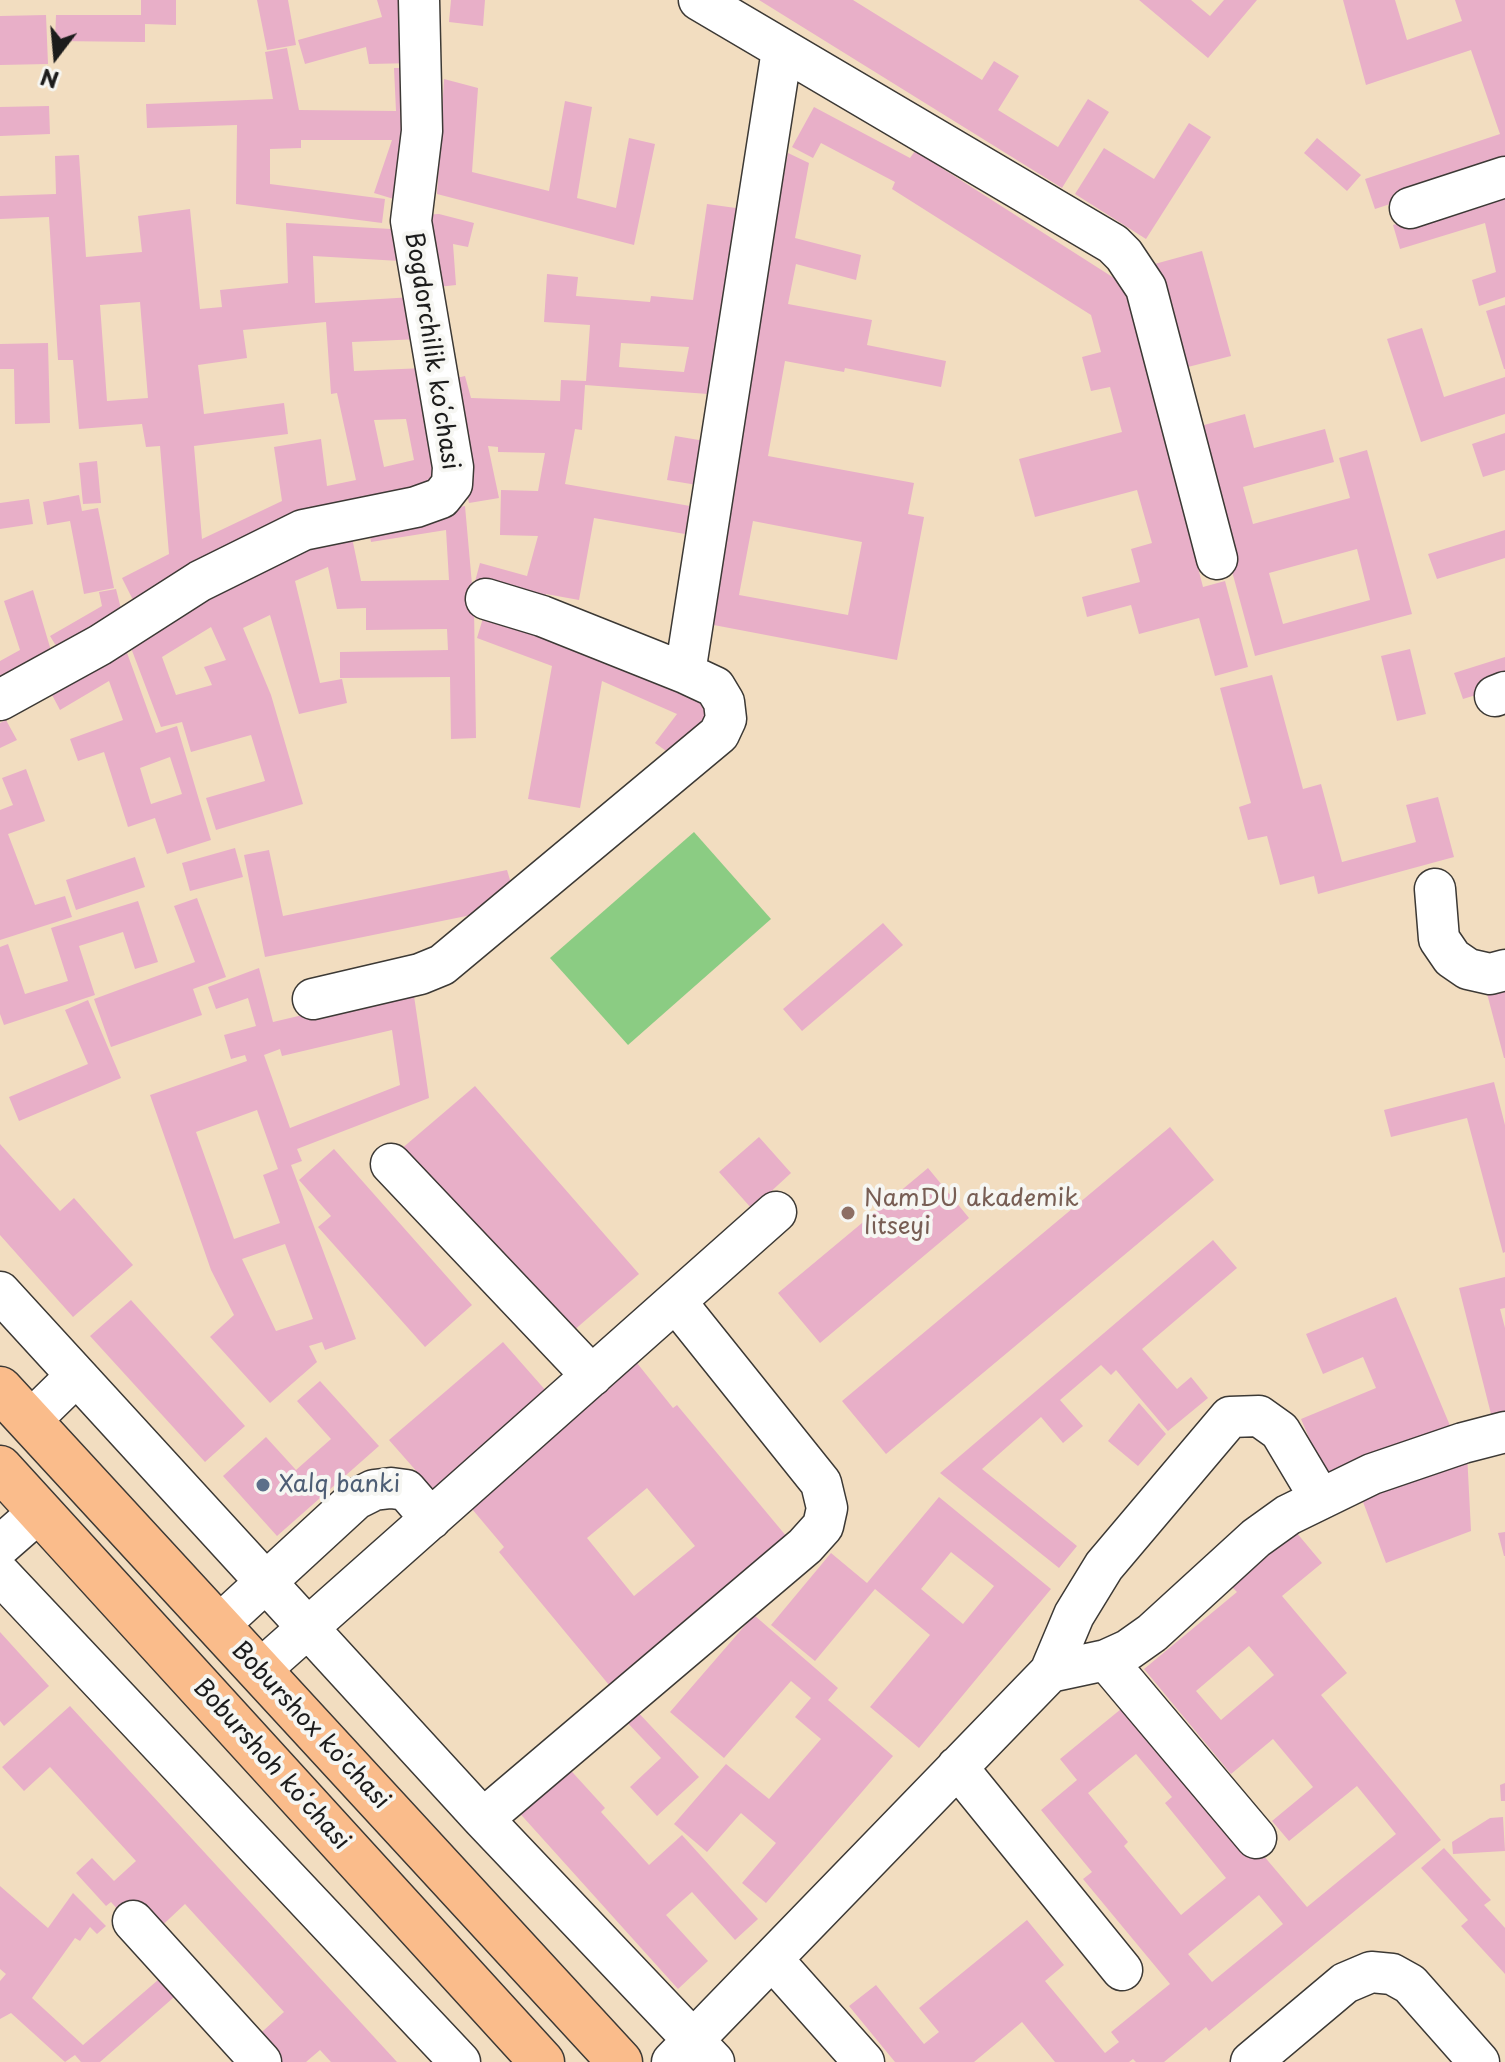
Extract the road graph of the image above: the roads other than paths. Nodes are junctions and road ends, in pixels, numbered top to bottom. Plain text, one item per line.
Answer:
1 (419, 0) edge
2 (699, 0) edge
3 (782, 50) junction
4 (1505, 177) edge
5 (1410, 208) dead end
6 (1217, 559) dead end
7 (486, 599) dead end
8 (685, 673) junction
9 (0, 700) edge
10 (1435, 889) dead end
11 (1505, 970) edge
12 (313, 999) dead end
13 (391, 1164) dead end
14 (776, 1212) dead end
15 (676, 1302) junction
16 (5, 1307) edge
17 (76, 1376) junction
18 (592, 1376) junction
19 (0, 1389) edge
20 (30, 1421) junction
21 (1505, 1432) edge
22 (0, 1468) edge
23 (1320, 1498) junction
24 (40, 1511) junction
25 (431, 1519) junction
26 (0, 1546) edge
27 (0, 1574) edge
28 (264, 1583) junction
29 (218, 1626) junction
30 (306, 1629) junction
31 (1106, 1660) junction
32 (259, 1671) junction
33 (1050, 1672) junction
34 (957, 1767) junction
35 (483, 1819) junction
36 (1256, 1838) dead end
37 (133, 1921) dead end
38 (772, 1959) junction
39 (1122, 1970) dead end
40 (693, 2055) edge
41 (261, 2062) edge
42 (460, 2062) edge
43 (542, 2062) edge
44 (620, 2062) edge
45 (864, 2062) edge
46 (1251, 2062) edge
47 (1479, 2062) edge

1 - 9 street, Bogdorchilik koʻchasi
2 - 3 street
3 - 6 street
3 - 8 street
4 - 5 street
7 - 8 street
8 - 12 street
10 - 11 street
13 - 18 street
14 - 15 street
15 - 18 street
15 - 35 street
16 - 17 street
17 - 20 street
17 - 28 street
18 - 25 street
19 - 20 main road, Boburshox ko'chasi
20 - 29 main road, Boburshox ko'chasi
21 - 23 street
22 - 24 main road, Boburshoh koʻchasi
23 - 31 street
23 - 33 street
24 - 26 street
24 - 43 main road, Boburshoh koʻchasi
25 - 28 street
25 - 30 street
27 - 42 street
28 - 29 street
28 - 30 street
29 - 32 main road, Boburshox ko'chasi
30 - 32 street
30 - 35 street
31 - 33 street
31 - 36 street
32 - 44 main road, Boburshox ko'chasi
33 - 34 street
34 - 38 street
34 - 39 street
35 - 40 street
37 - 41 street
38 - 40 street
38 - 45 street
46 - 47 street

